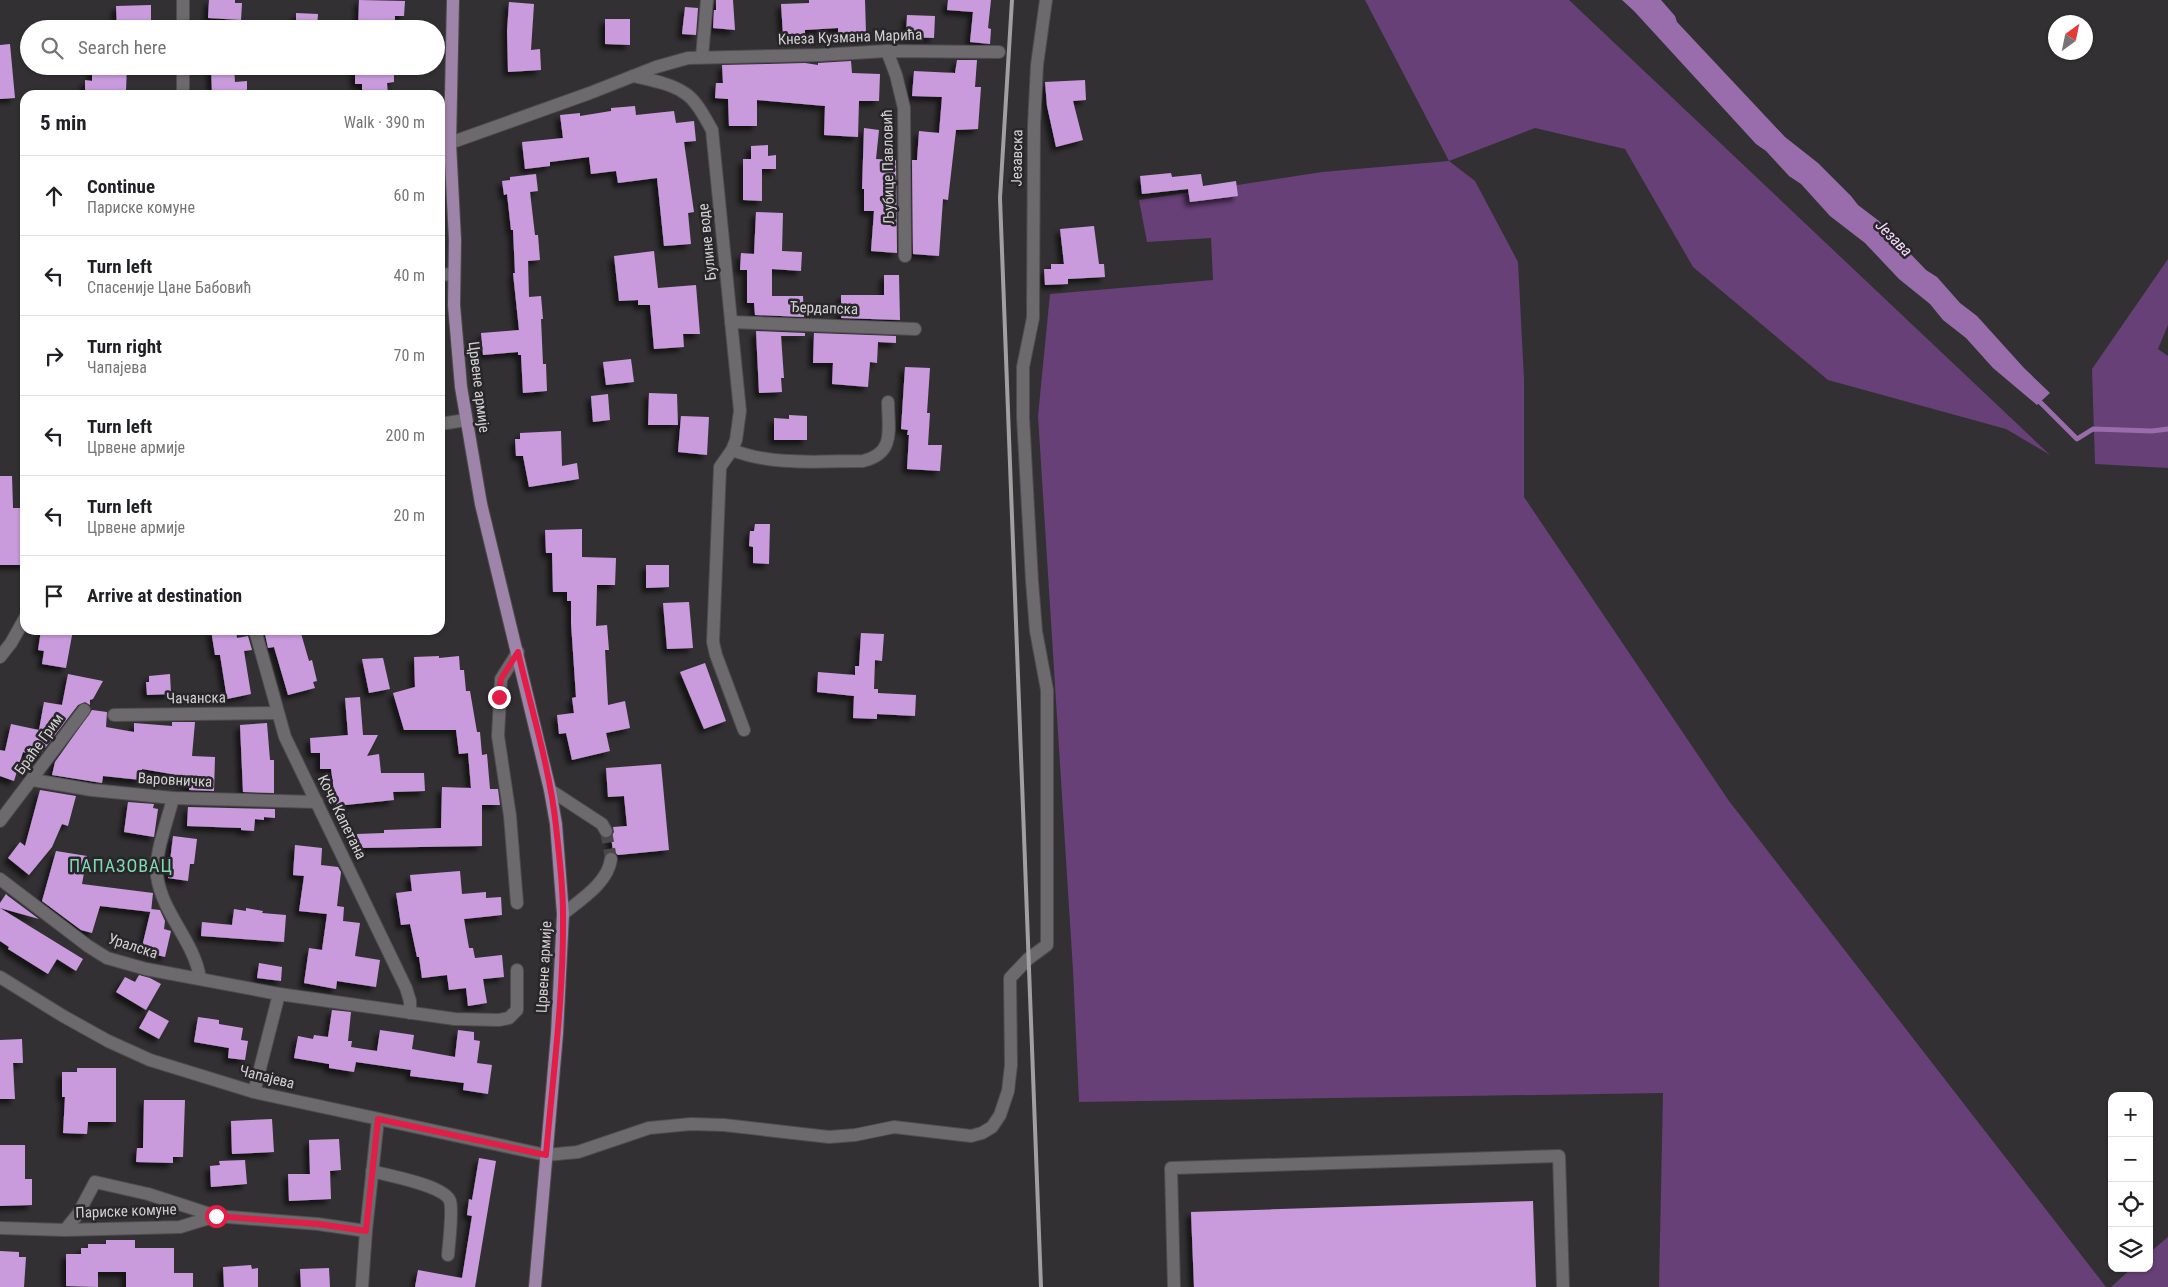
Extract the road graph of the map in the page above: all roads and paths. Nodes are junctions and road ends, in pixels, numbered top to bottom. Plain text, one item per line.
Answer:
1 (183, 0) edge
2 (452, 0) edge
3 (707, 0) edge
4 (1046, 0) edge
5 (183, 20) edge
6 (887, 51) junction
7 (999, 52) dead end
8 (702, 57) junction
9 (183, 75) edge
10 (634, 76) junction
11 (183, 90) edge
12 (450, 143) junction
13 (905, 256) dead end
14 (445, 274) edge
15 (453, 274) junction
16 (731, 322) junction
17 (915, 329) dead end
18 (888, 402) dead end
19 (466, 420) junction
20 (445, 423) edge
21 (732, 450) junction
22 (20, 627) edge
23 (256, 635) edge
24 (518, 652) junction
25 (0, 657) edge
26 (84, 710) dead end
27 (278, 713) junction
28 (114, 715) dead end
29 (744, 730) dead end
30 (33, 780) junction
31 (550, 790) junction
32 (173, 798) junction
33 (316, 802) junction
34 (0, 821) edge
35 (606, 831) tunnel mouth
36 (611, 859) tunnel mouth
37 (0, 878) edge
38 (517, 904) dead end
39 (563, 914) junction
40 (517, 970) dead end
41 (0, 977) edge
42 (200, 978) junction
43 (278, 994) junction
44 (410, 1013) junction
45 (254, 1092) junction
46 (378, 1119) junction
47 (546, 1155) junction
48 (372, 1171) junction
49 (216, 1216) junction
50 (0, 1228) edge
51 (65, 1230) junction
52 (366, 1231) junction
53 (448, 1255) dead end
54 (362, 1287) edge
55 (535, 1287) edge
56 (1174, 1287) edge
57 (1563, 1287) edge

1 - 5 street
2 - 12 main road, Црвене армије
3 - 8 street
4 - 47 street, Језавска
6 - 7 street, Кнеза Кузмана Марића
6 - 8 street, Кнеза Кузмана Марића
6 - 13 street, Љубице Павловић
8 - 10 street
9 - 11 street
10 - 12 street
10 - 16 street, Булине воде
12 - 15 main road, Црвене армије
14 - 15 street
15 - 19 main road, Црвене армије
16 - 17 street, Ђердапска
16 - 21 street, Булине воде
18 - 21 street
19 - 20 street
19 - 24 main road, Црвене армије
21 - 29 street, Булине воде
22 - 25 street
23 - 27 street, Коче Капетана
24 - 31 main road, Црвене армије
24 - 38 street
26 - 30 street, Браће Грим
27 - 28 street, Чачанска
27 - 33 street, Коче Капетана
30 - 32 street, Варовничка
30 - 34 street, Браће Грим
31 - 35 street
31 - 39 main road, Црвене армије
32 - 33 street, Варовничка
32 - 42 street
33 - 44 street, Коче Капетана
36 - 39 street
37 - 42 street, Уралска
39 - 47 main road, Црвене армије
40 - 44 street, Уралска
41 - 45 street, Чапајева
42 - 43 street, Уралска
43 - 44 street, Уралска
43 - 45 street
45 - 46 street, Чапајева
46 - 47 street, Чапајева
46 - 48 street
47 - 55 main road, Црвене армије
48 - 52 street
48 - 53 street
49 - 51 street, Париске комуне
49 - 51 street, Париске комуне
49 - 52 street, Париске комуне
50 - 51 street, Париске комуне
52 - 54 street
56 - 57 street

